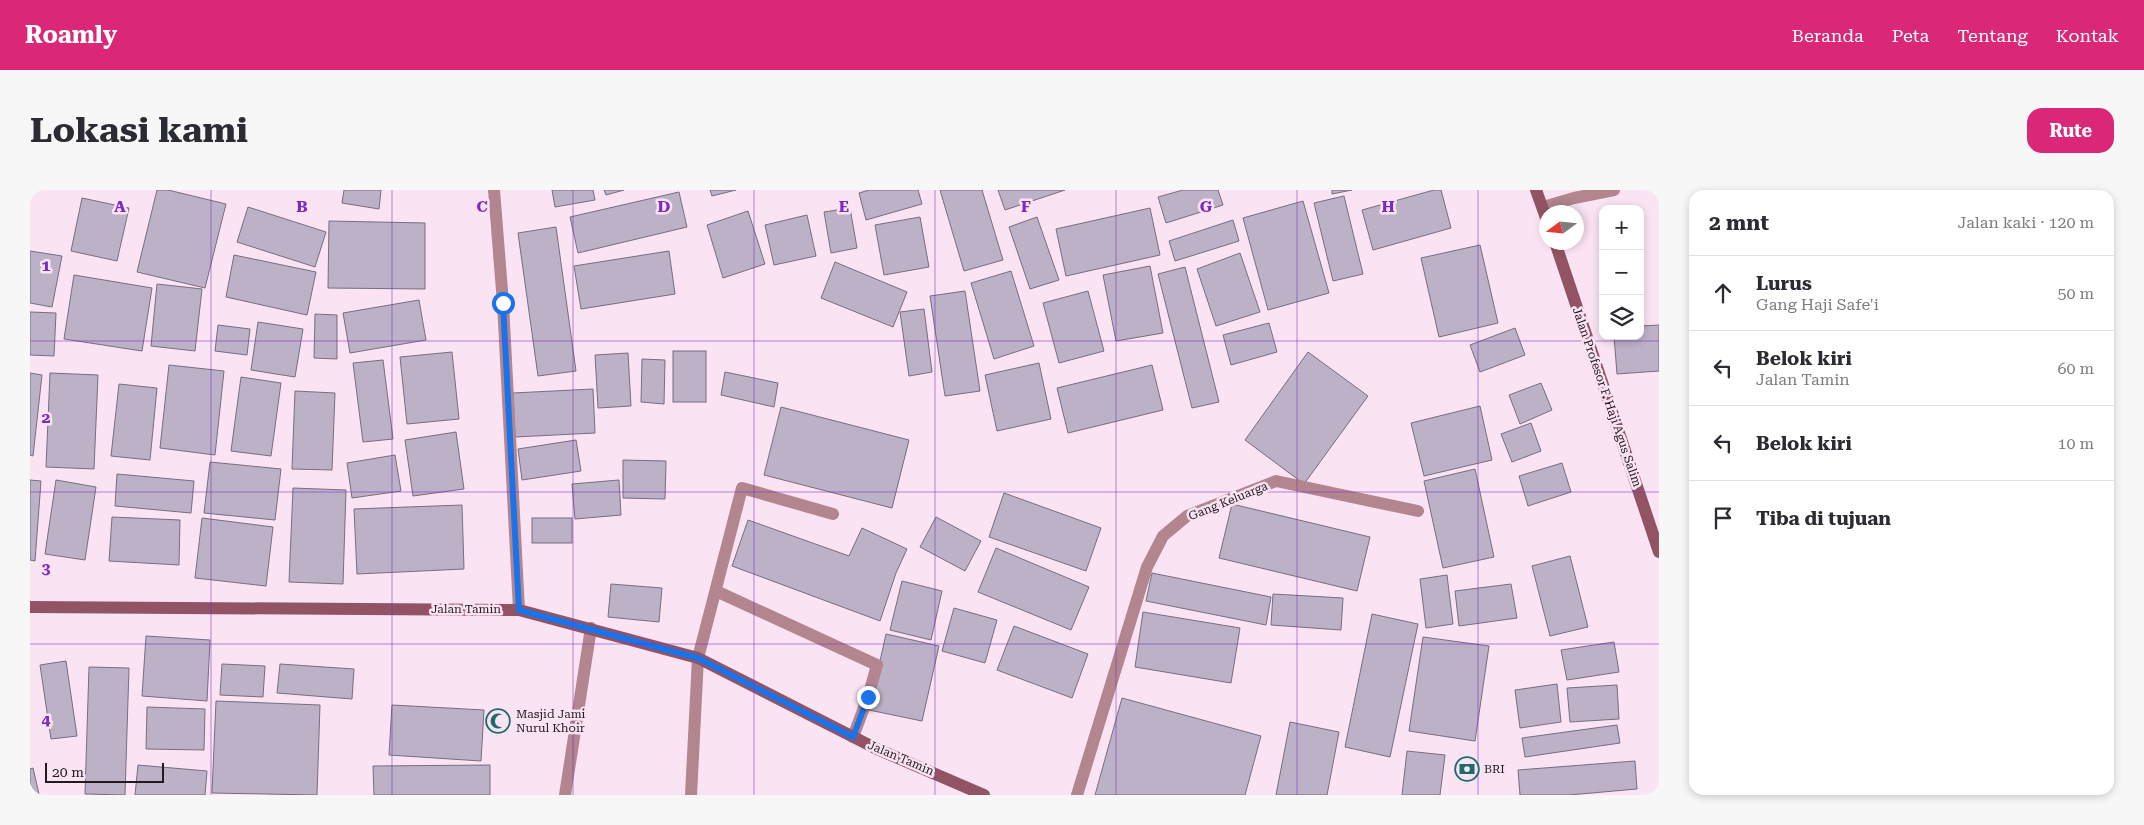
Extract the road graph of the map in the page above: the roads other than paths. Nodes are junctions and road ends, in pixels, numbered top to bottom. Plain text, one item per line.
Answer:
1 (494, 190) edge
2 (1536, 190) edge
3 (1614, 190) edge
4 (1542, 205) edge
5 (1560, 205) edge
6 (1558, 250) edge
7 (1418, 511) dead end
8 (833, 514) dead end
9 (1656, 532) edge
10 (1659, 552) edge
11 (716, 591) junction
12 (30, 607) edge
13 (519, 610) junction
14 (591, 628) junction
15 (698, 658) junction
16 (853, 737) junction
17 (695, 794) edge
18 (565, 795) edge
19 (984, 795) edge
20 (1077, 795) edge

1 - 13 street
2 - 4 main road
3 - 5 street
6 - 9 main road, Jalan Profesor F. Haji Agus Salim
7 - 20 street, Gang Keluarga
8 - 11 street
9 - 10 main road, Jalan Profesor F. Haji Agus Salim
11 - 15 street
11 - 16 street
12 - 13 main road, Jalan Tamin
13 - 14 main road, Jalan Tamin
14 - 15 main road, Jalan Tamin
14 - 18 street
15 - 16 main road, Jalan Tamin
15 - 17 street
16 - 19 main road, Jalan Tamin

